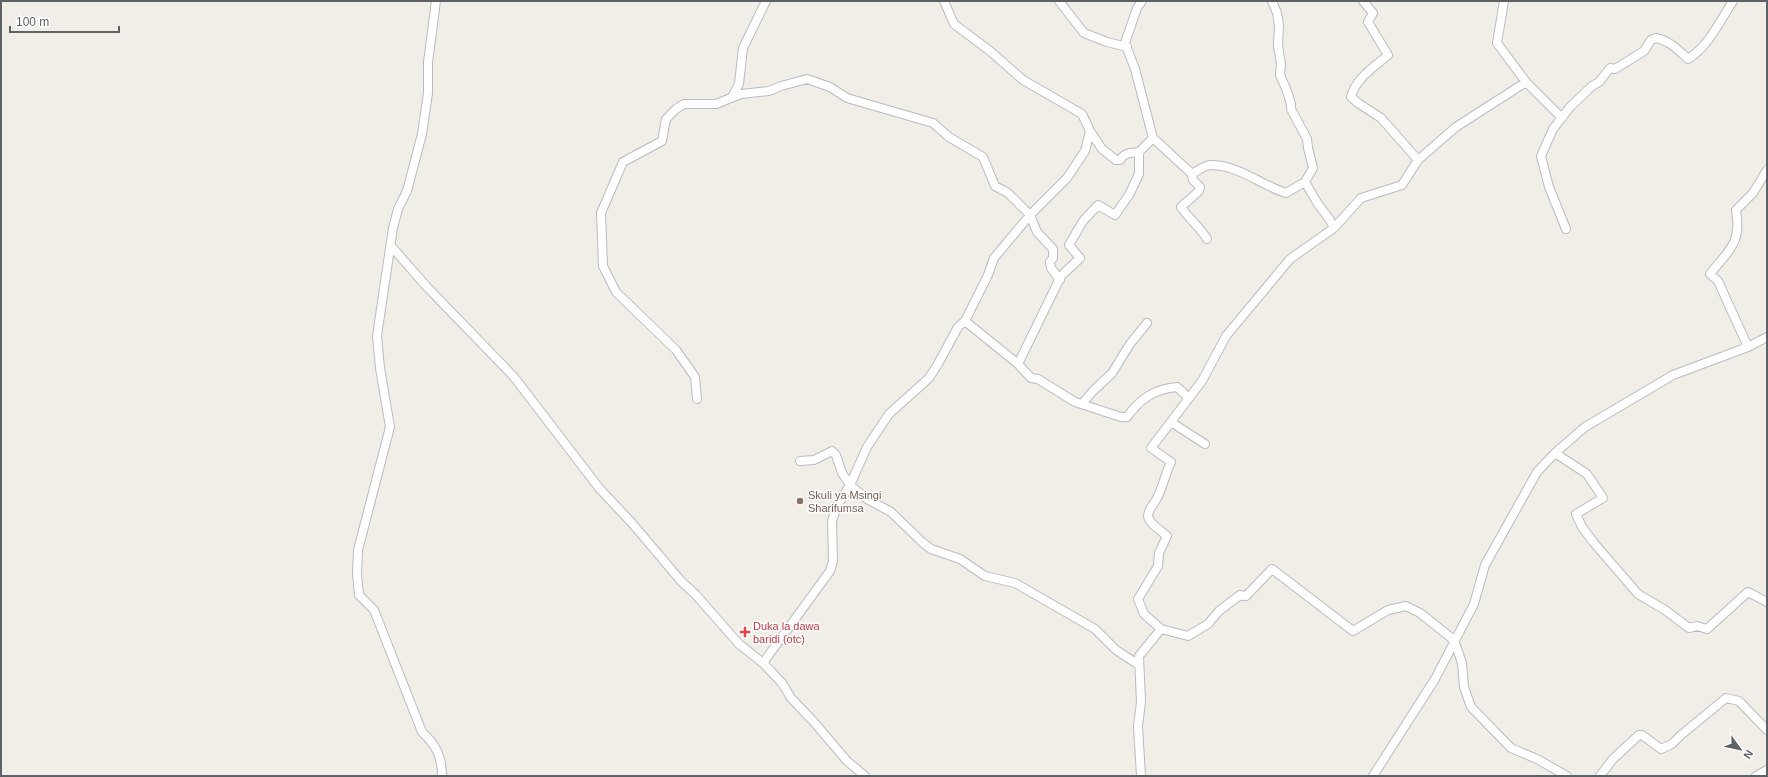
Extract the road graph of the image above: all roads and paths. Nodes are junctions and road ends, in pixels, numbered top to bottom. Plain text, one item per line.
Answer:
1 (436, 1) edge
2 (766, 1) edge
3 (944, 1) edge
4 (1059, 1) edge
5 (1142, 1) edge
6 (1272, 1) edge
7 (1363, 1) edge
8 (1504, 1) edge
9 (1733, 1) edge
10 (1127, 48) junction
11 (1526, 82) junction
12 (732, 97) junction
13 (1562, 118) junction
14 (1090, 131) junction
15 (1154, 138) junction
16 (1139, 152) junction
17 (1418, 160) junction
18 (1767, 170) edge
19 (1192, 174) junction
20 (1305, 182) junction
21 (1030, 215) junction
22 (1334, 228) junction
23 (1566, 229) dead end
24 (1207, 239) dead end
25 (391, 246) junction
26 (1060, 280) junction
27 (965, 321) junction
28 (1147, 323) dead end
29 (1767, 337) edge
30 (1748, 347) junction
31 (1018, 364) junction
32 (1188, 397) junction
33 (697, 399) dead end
34 (1082, 404) junction
35 (1171, 422) junction
36 (1205, 444) dead end
37 (1555, 453) junction
38 (800, 460) dead end
39 (850, 485) junction
40 (1767, 602) edge
41 (1162, 629) junction
42 (1454, 640) junction
43 (763, 662) junction
44 (1139, 665) junction
45 (1767, 730) edge
46 (1767, 770) edge
47 (442, 776) edge
48 (865, 776) edge
49 (1141, 776) edge
50 (1373, 776) edge
51 (1567, 776) edge
52 (1600, 776) edge
53 (1756, 776) edge

1 - 25 street
2 - 12 street
3 - 14 street
4 - 10 street
5 - 10 street
6 - 20 street
7 - 17 street
8 - 11 street
9 - 13 street
10 - 15 street
11 - 13 street
11 - 17 street
12 - 21 street
12 - 33 street
13 - 23 street
14 - 16 street
14 - 21 street
15 - 16 street
15 - 19 street
16 - 26 street
17 - 22 street
18 - 30 street
19 - 20 street
19 - 24 street
20 - 22 street
21 - 26 street
21 - 27 street
22 - 32 street
25 - 43 street
25 - 47 street
26 - 31 street
27 - 31 street
27 - 39 street
28 - 34 street
29 - 30 street
30 - 37 street
31 - 34 street
32 - 34 street
32 - 35 street
35 - 36 street
35 - 41 street
37 - 40 street
37 - 42 street
38 - 39 street
39 - 43 street
39 - 44 street
41 - 42 street
41 - 44 street
42 - 50 street
42 - 51 street
43 - 48 street
44 - 49 street
45 - 52 street
46 - 53 street

